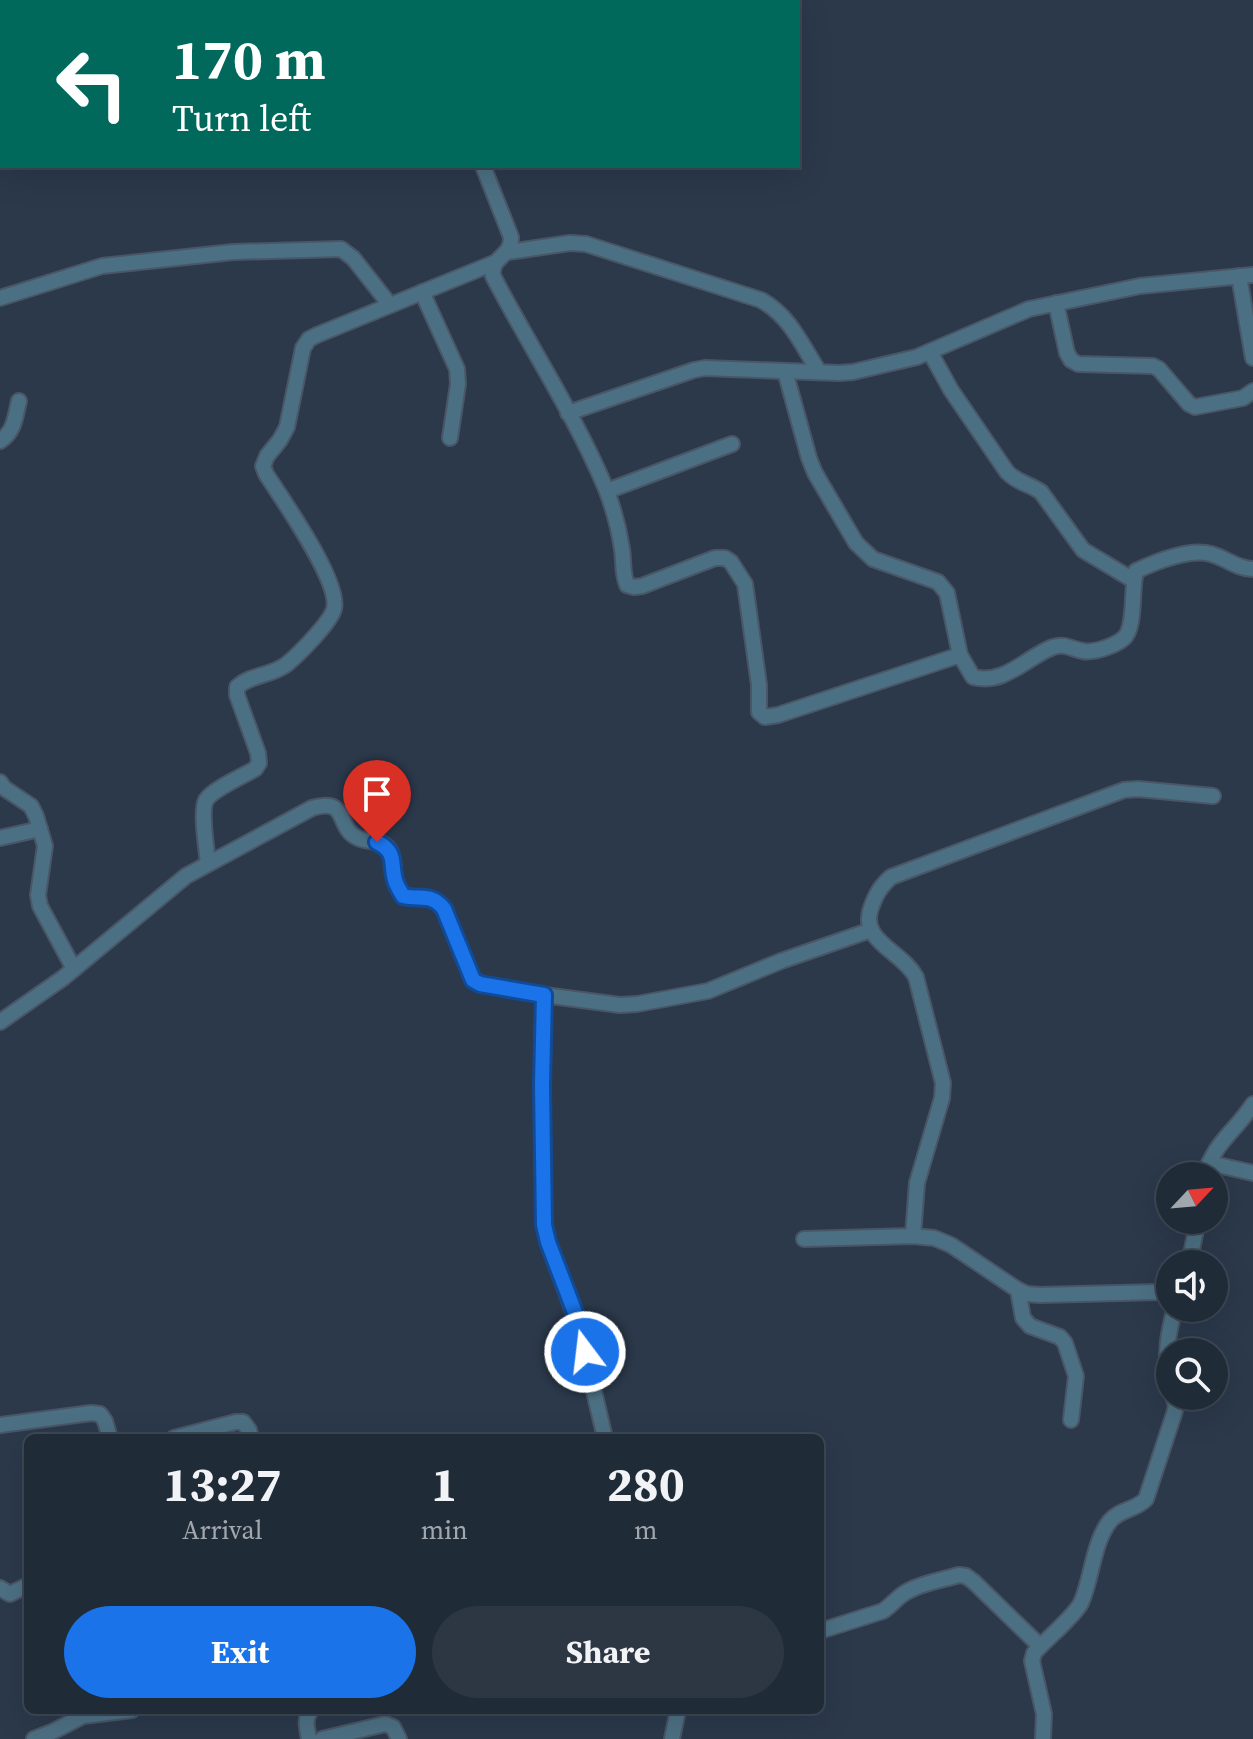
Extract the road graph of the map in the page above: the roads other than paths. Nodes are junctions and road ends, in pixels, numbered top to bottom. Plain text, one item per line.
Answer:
1 (484, 168) edge
2 (508, 252) junction
3 (494, 263) junction
4 (1246, 276) edge
5 (422, 292) junction
6 (0, 298) edge
7 (1056, 303) junction
8 (390, 305) junction
9 (930, 352) junction
10 (1253, 358) edge
11 (785, 371) junction
12 (819, 372) junction
13 (1253, 391) edge
14 (19, 401) dead end
15 (568, 413) junction
16 (450, 438) dead end
17 (0, 441) edge
18 (732, 444) dead end
19 (607, 491) junction
20 (1253, 569) edge
21 (1133, 580) junction
22 (960, 655) junction
23 (0, 782) edge
24 (1213, 796) dead end
25 (40, 829) junction
26 (0, 838) edge
27 (208, 864) junction
28 (871, 930) junction
29 (74, 969) junction
30 (544, 995) junction
31 (0, 1022) edge
32 (1253, 1104) edge
33 (1210, 1162) edge
34 (1228, 1171) edge
35 (1253, 1173) edge
36 (913, 1236) junction
37 (804, 1239) dead end
38 (1018, 1290) junction
39 (1156, 1292) edge
40 (1175, 1410) edge
41 (1071, 1420) dead end
42 (0, 1425) edge
43 (109, 1434) edge
44 (190, 1434) edge
45 (250, 1434) edge
46 (604, 1434) edge
47 (24, 1587) edge
48 (0, 1588) edge
49 (824, 1630) edge
50 (1040, 1646) junction
51 (99, 1714) edge
52 (308, 1714) edge
53 (677, 1714) edge
54 (34, 1739) edge
55 (309, 1739) edge
56 (322, 1739) edge
57 (399, 1739) edge
58 (672, 1739) edge
59 (1043, 1739) edge

1 - 2 street
2 - 3 street
2 - 12 street
3 - 5 street
3 - 15 street
4 - 7 street
4 - 10 street
5 - 8 street
5 - 16 street
6 - 8 street
7 - 9 street
7 - 13 street
8 - 27 street
9 - 12 street
9 - 21 street
11 - 12 street
11 - 15 street
11 - 22 street
14 - 17 street
15 - 19 street
18 - 19 street
19 - 22 street
20 - 21 street
21 - 22 street
23 - 25 street
24 - 28 street
25 - 26 street
25 - 29 street
27 - 29 street
27 - 30 street
28 - 30 street
28 - 36 street
29 - 31 street
30 - 46 street
32 - 33 street
34 - 35 street
36 - 37 street
36 - 38 street
38 - 39 street
38 - 41 street
40 - 50 street
42 - 43 street
44 - 45 street
47 - 48 street
49 - 50 street
50 - 59 street
51 - 54 street
52 - 55 street
53 - 58 street
56 - 57 street

